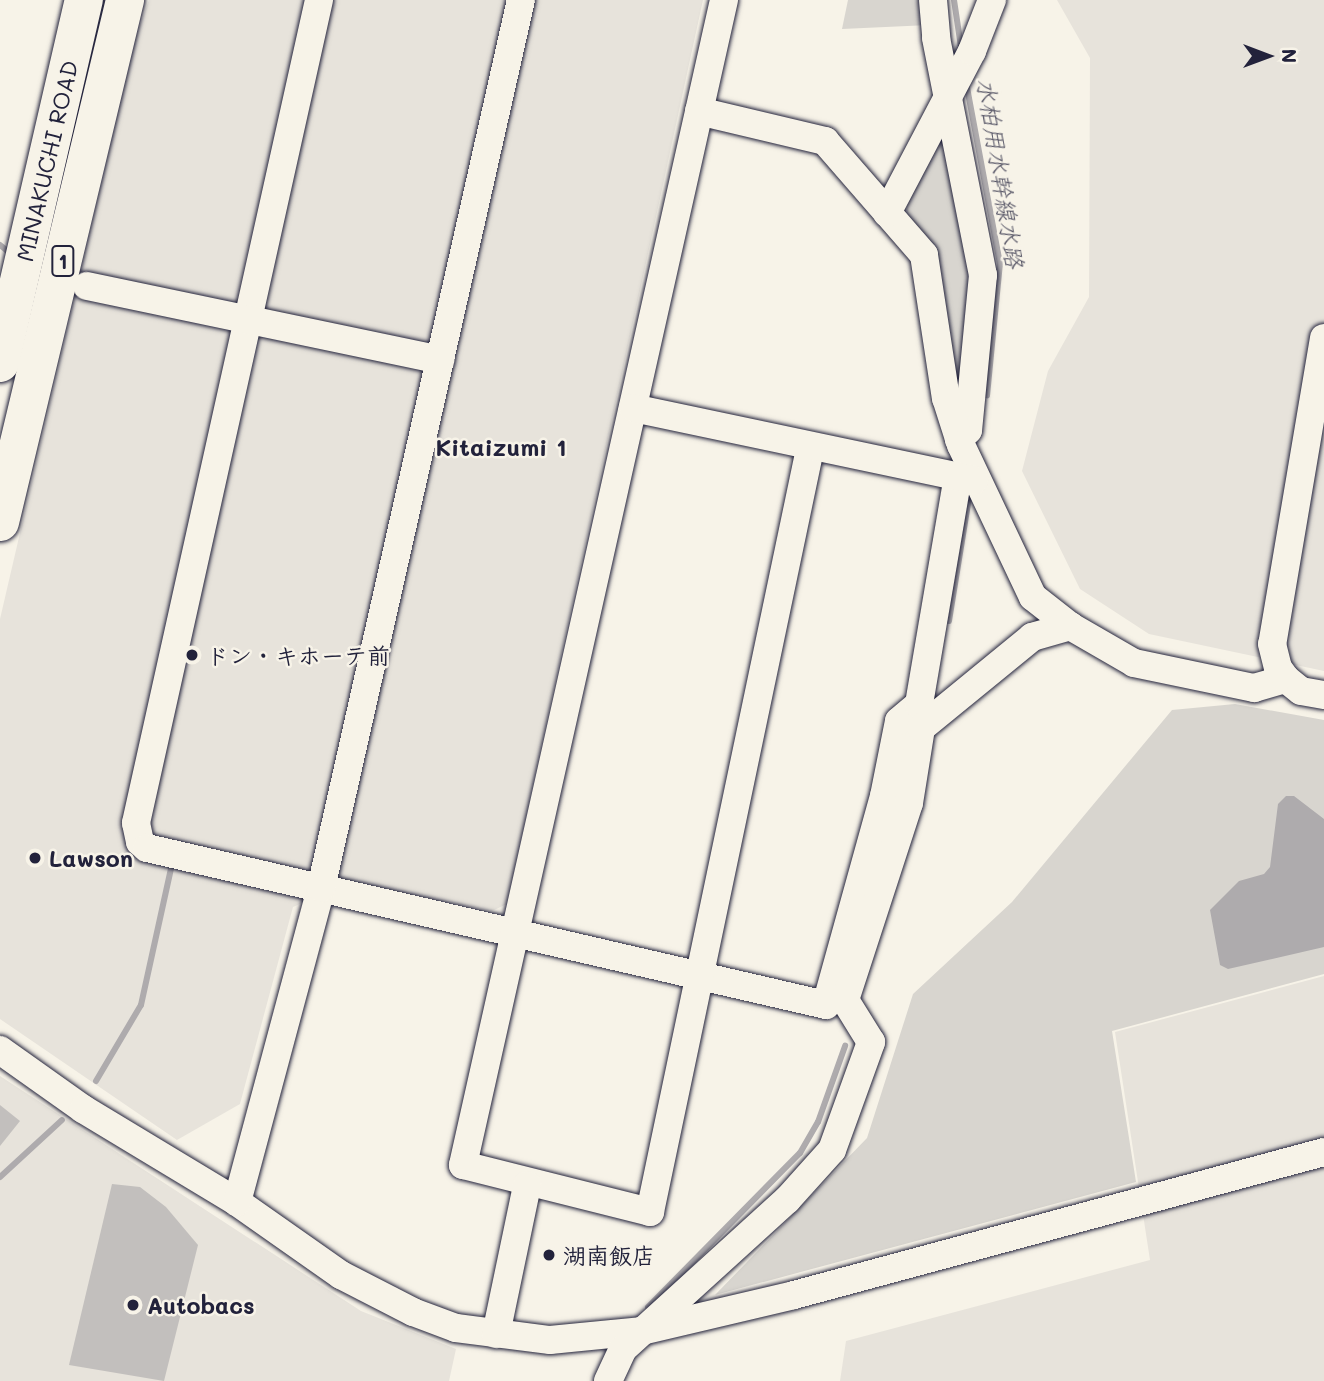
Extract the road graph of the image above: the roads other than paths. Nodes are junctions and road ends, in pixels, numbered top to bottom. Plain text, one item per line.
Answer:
1 (84, 0) edge
2 (125, 0) edge
3 (319, 0) edge
4 (521, 0) edge
5 (724, 0) edge
6 (933, 0) edge
7 (991, 1) edge
8 (952, 87) junction
9 (699, 111) junction
10 (887, 213) junction
11 (87, 286) dead end
12 (7, 295) edge
13 (248, 318) junction
14 (1324, 338) edge
15 (440, 360) junction
16 (0, 363) edge
17 (633, 408) junction
18 (959, 439) junction
19 (810, 449) junction
20 (968, 479) junction
21 (0, 522) edge
22 (1070, 626) junction
23 (1286, 679) junction
24 (1324, 695) edge
25 (908, 740) junction
26 (321, 888) junction
27 (512, 932) junction
28 (702, 974) junction
29 (0, 1050) edge
30 (1324, 1152) edge
31 (527, 1185) junction
32 (237, 1202) junction
33 (641, 1331) junction
34 (496, 1334) junction
35 (608, 1381) edge

1 - 12 highway, MINAKUCHI ROAD / 1
2 - 21 highway, MINAKUCHI ROAD / 1
3 - 13 street
4 - 15 street
5 - 9 street
6 - 8 street
7 - 8 street
8 - 10 street
8 - 18 street
9 - 10 street
9 - 17 street
10 - 18 street
11 - 13 street
12 - 16 highway, MINAKUCHI ROAD / 1
13 - 15 street
13 - 26 street
14 - 23 street
15 - 26 street
17 - 19 street
17 - 27 street
18 - 20 street
19 - 20 street
19 - 28 street
20 - 22 street
20 - 25 street
22 - 23 street
22 - 25 street
23 - 24 street
25 - 28 street
25 - 33 street
26 - 27 street
26 - 32 street
27 - 28 street
27 - 31 street
28 - 31 street
29 - 32 street
30 - 33 street
31 - 34 street
32 - 34 street
33 - 34 street
33 - 35 street

